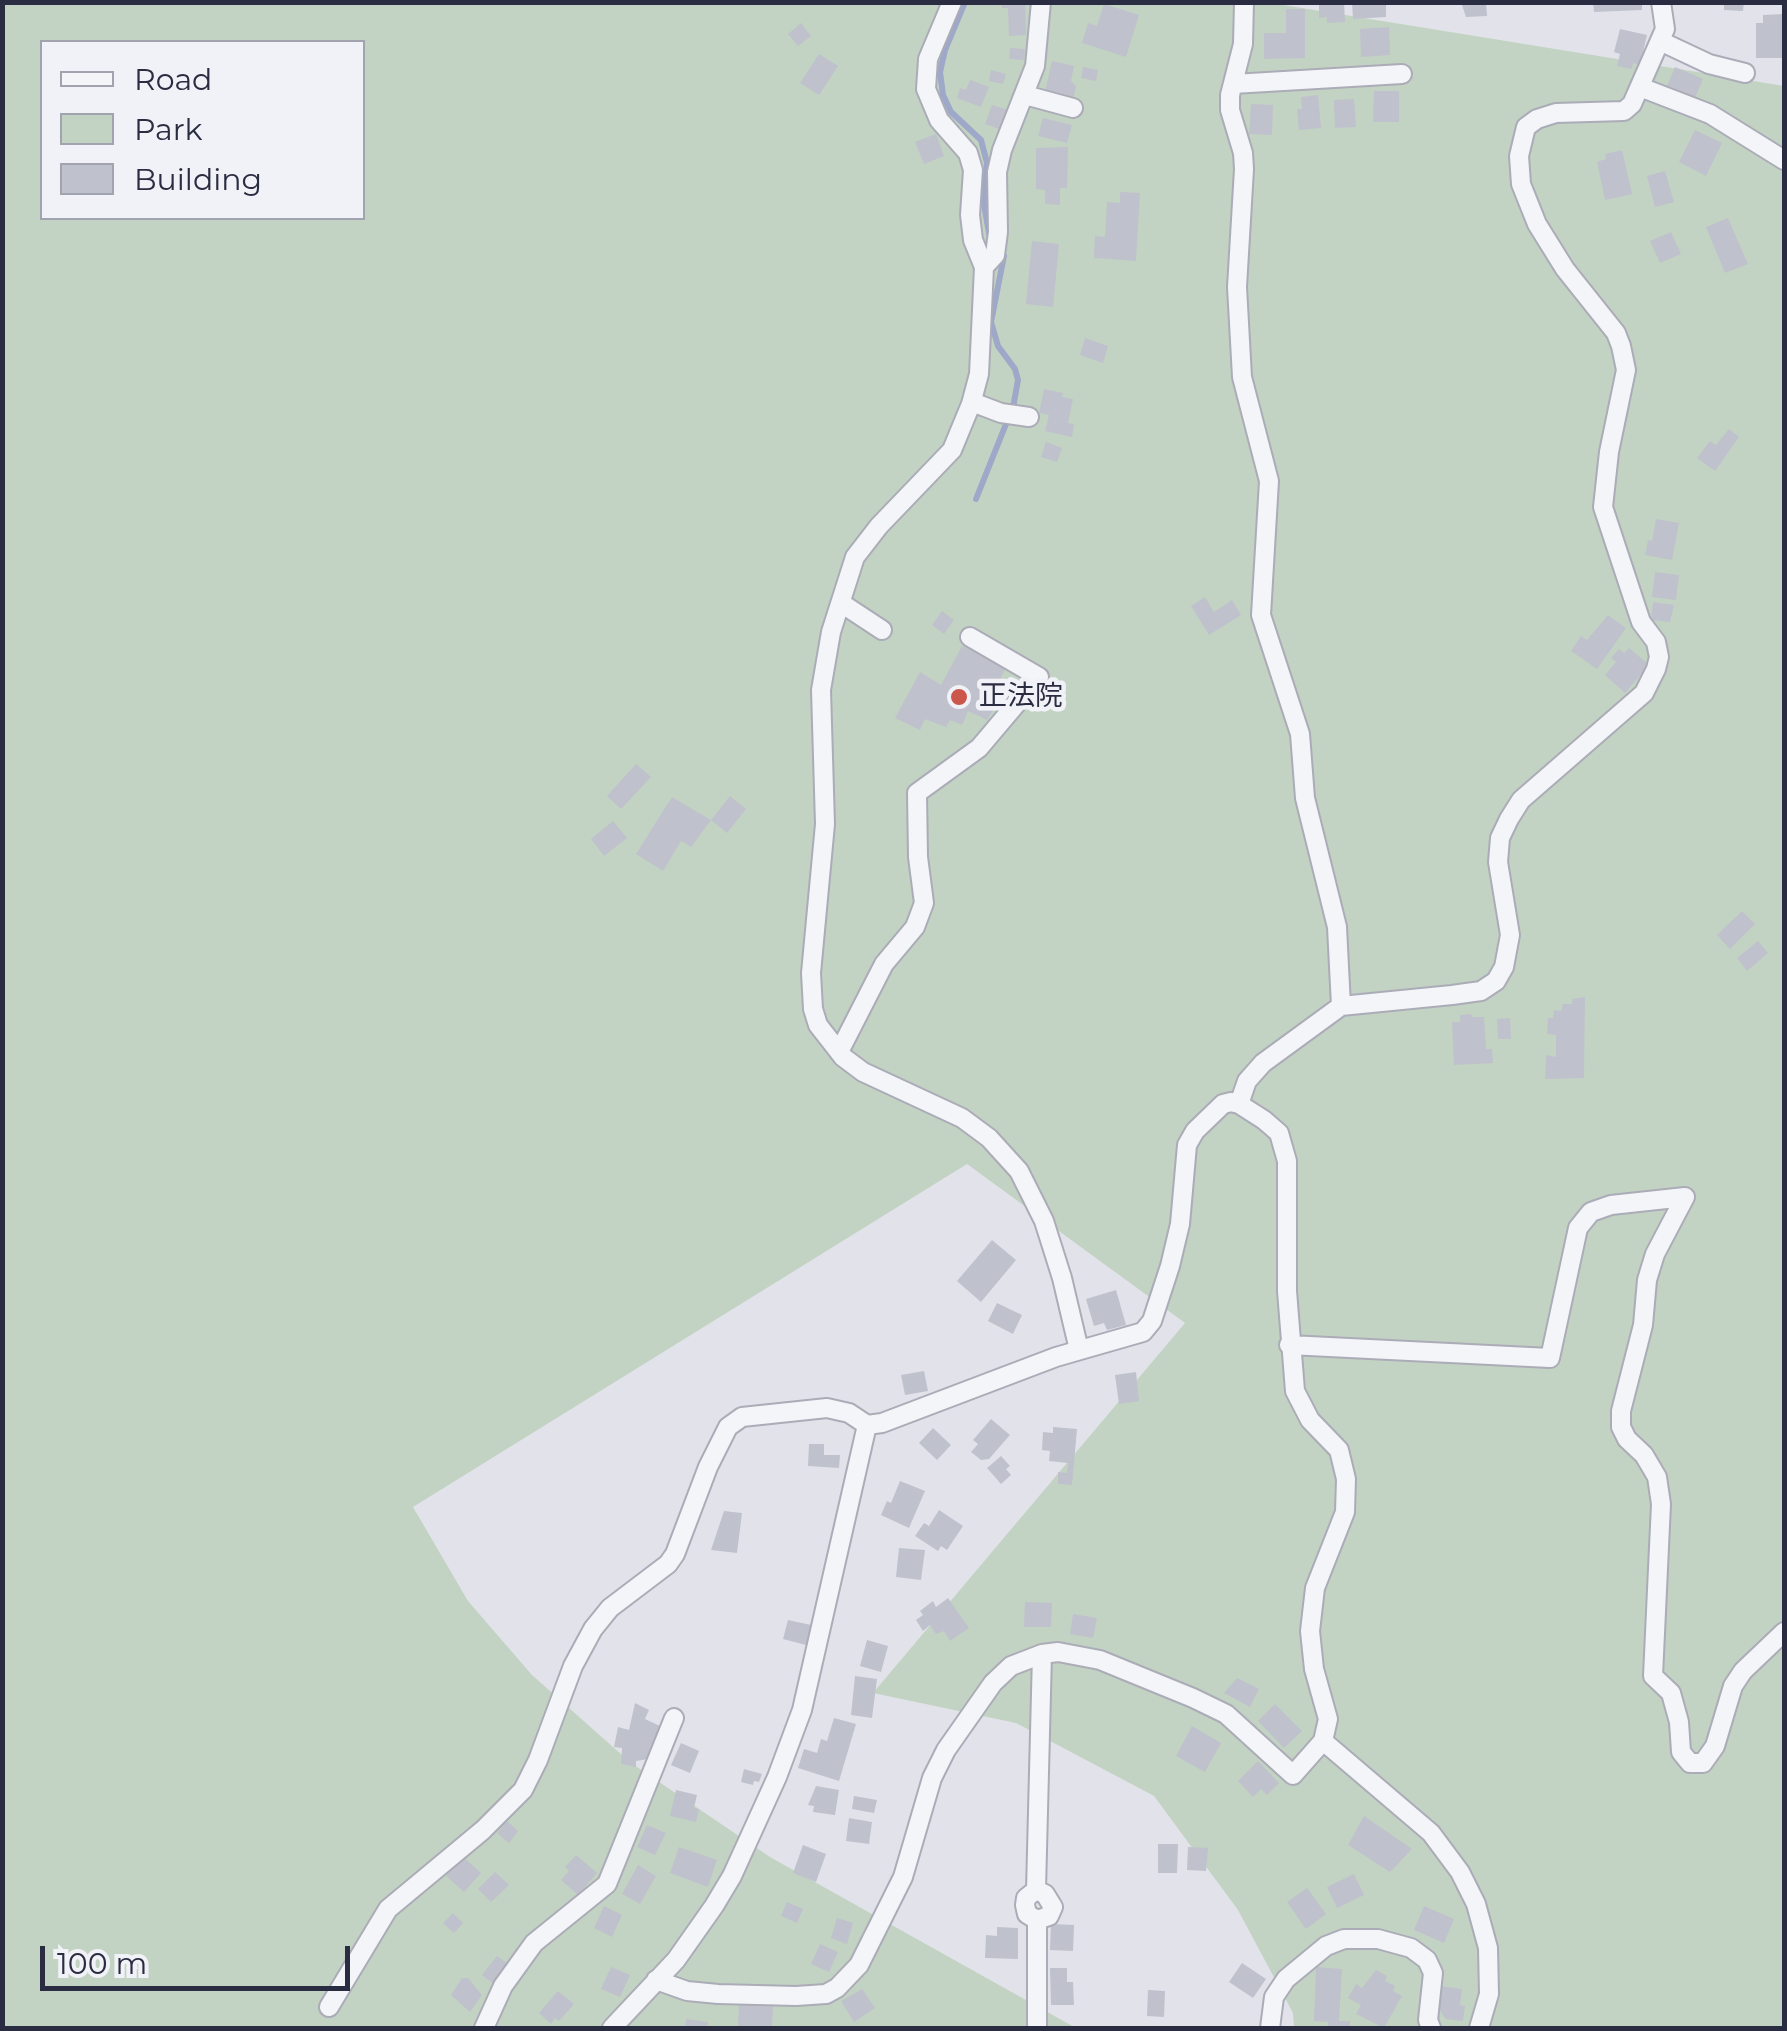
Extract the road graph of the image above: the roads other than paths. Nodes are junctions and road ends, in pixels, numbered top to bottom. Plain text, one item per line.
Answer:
1 (952, 2) edge
2 (1041, 2) edge
3 (1244, 2) edge
4 (1661, 2) edge
5 (1660, 42) junction
6 (1402, 74) dead end
7 (1745, 74) dead end
8 (1233, 84) junction
9 (1640, 87) junction
10 (1025, 95) junction
11 (1073, 108) dead end
12 (1784, 160) edge
13 (984, 267) junction
14 (972, 402) junction
15 (1028, 417) dead end
16 (841, 603) junction
17 (882, 630) dead end
18 (970, 636) dead end
19 (1341, 1006) junction
20 (839, 1052) junction
21 (1239, 1104) junction
22 (1290, 1344) junction
23 (1079, 1350) junction
24 (867, 1425) junction
25 (1784, 1632) edge
26 (1042, 1654) junction
27 (674, 1718) dead end
28 (1323, 1741) junction
29 (656, 1980) junction
30 (329, 2007) dead end
31 (484, 2028) edge
32 (612, 2028) edge
33 (1037, 2028) edge
34 (1270, 2028) edge
35 (1431, 2028) edge
36 (1480, 2028) edge

1 - 13 street
2 - 10 street
3 - 8 street
4 - 5 street
5 - 7 street
5 - 9 street
6 - 8 street
8 - 19 street
9 - 12 street
9 - 19 street
10 - 11 street
10 - 13 street
13 - 14 street
14 - 15 street
14 - 16 street
16 - 17 street
16 - 20 street
18 - 20 street
19 - 21 street
20 - 23 street
21 - 22 street
21 - 23 street
22 - 25 street
22 - 28 street
23 - 24 street
24 - 29 street
24 - 30 street
26 - 28 street
26 - 29 street
26 - 33 street
27 - 31 street
28 - 36 street
29 - 32 street
34 - 35 street

